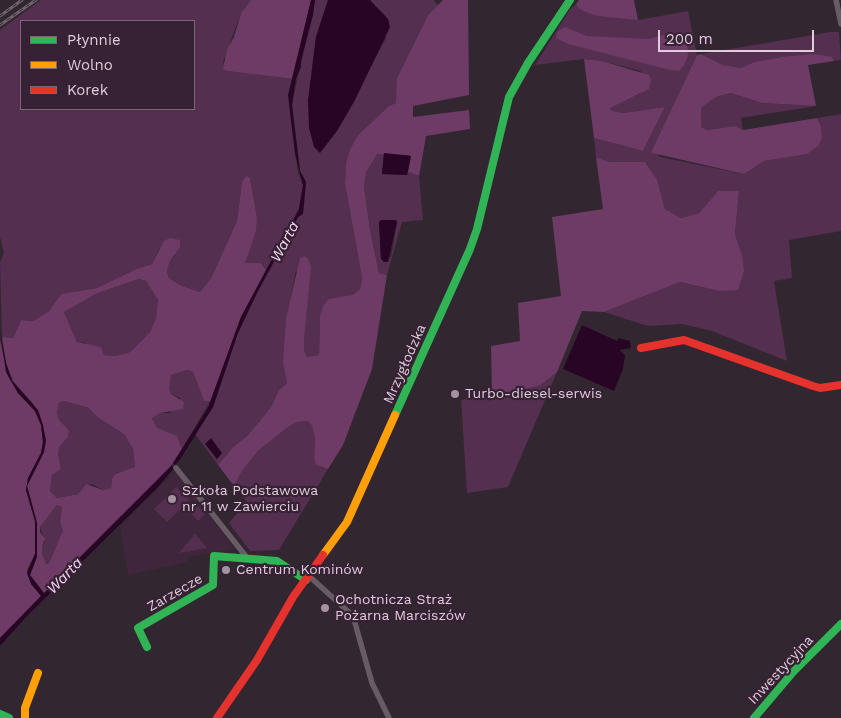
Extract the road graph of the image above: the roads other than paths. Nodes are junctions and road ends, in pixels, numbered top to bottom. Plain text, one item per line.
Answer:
1 (570, 0) edge
2 (836, 0) edge
3 (841, 24) edge
4 (641, 348) dead end
5 (841, 385) edge
6 (176, 468) dead end
7 (250, 559) junction
8 (307, 578) junction
9 (841, 624) edge
10 (841, 629) edge
11 (826, 640) junction
12 (147, 647) dead end
13 (38, 673) dead end
14 (0, 714) edge
15 (9, 718) edge
16 (25, 718) edge
17 (217, 718) edge
18 (389, 718) edge
19 (754, 718) edge

1 - 8 street, Mrzygłodzka
2 - 3 street
4 - 5 street
6 - 7 street
7 - 8 street
7 - 12 street, Zarzecze
8 - 17 street, Mrzygłodzka
8 - 18 street
9 - 11 street, Inwestycyjna
10 - 11 street, Inwestycyjna
11 - 19 street, Inwestycyjna
13 - 16 street
14 - 15 street

